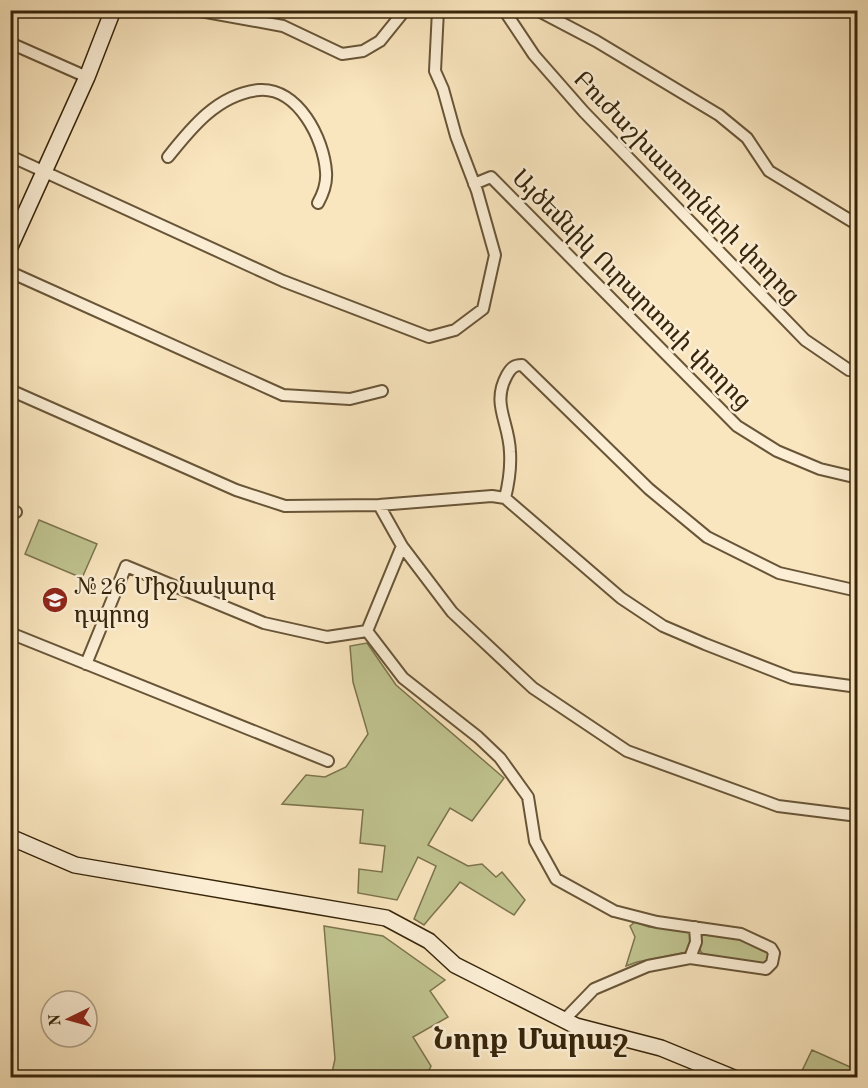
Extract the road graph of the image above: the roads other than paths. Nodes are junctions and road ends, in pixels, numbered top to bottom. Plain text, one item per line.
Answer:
1 (113, 10) edge
2 (195, 10) edge
3 (405, 10) edge
4 (438, 10) edge
5 (504, 10) edge
6 (537, 10) edge
7 (10, 43) edge
8 (87, 77) junction
9 (10, 156) edge
10 (168, 157) dead end
11 (43, 171) junction
12 (474, 184) junction
13 (318, 203) dead end
14 (858, 225) edge
15 (10, 247) edge
16 (10, 272) edge
17 (858, 372) edge
18 (10, 390) edge
19 (382, 391) dead end
20 (858, 478) edge
21 (505, 498) junction
22 (379, 506) junction
23 (402, 546) junction
24 (858, 591) edge
25 (367, 631) junction
26 (10, 633) edge
27 (86, 664) junction
28 (858, 687) edge
29 (328, 761) dead end
30 (858, 816) edge
31 (10, 837) edge
32 (695, 927) junction
33 (690, 958) junction
34 (564, 1020) junction
35 (734, 1077) edge

1 - 8 main road
2 - 3 street
4 - 12 street
5 - 17 street, Բուժաշխատողների փողոց
6 - 14 street
7 - 8 street
8 - 11 main road
9 - 11 street, Այծեմնիկ Ուրարտուի փողոց
10 - 13 street
11 - 12 street, Այծեմնիկ Ուրարտուի փողոց
11 - 15 main road
12 - 20 street, Այծեմնիկ Ուրարտուի փողոց
16 - 19 street
18 - 22 street
21 - 22 street
21 - 24 street
21 - 28 street
22 - 23 street
23 - 25 street
23 - 30 street
25 - 27 street
25 - 32 street
26 - 27 street
27 - 29 street
31 - 34 main road
32 - 33 street
32 - 33 street
33 - 34 street
34 - 35 main road

